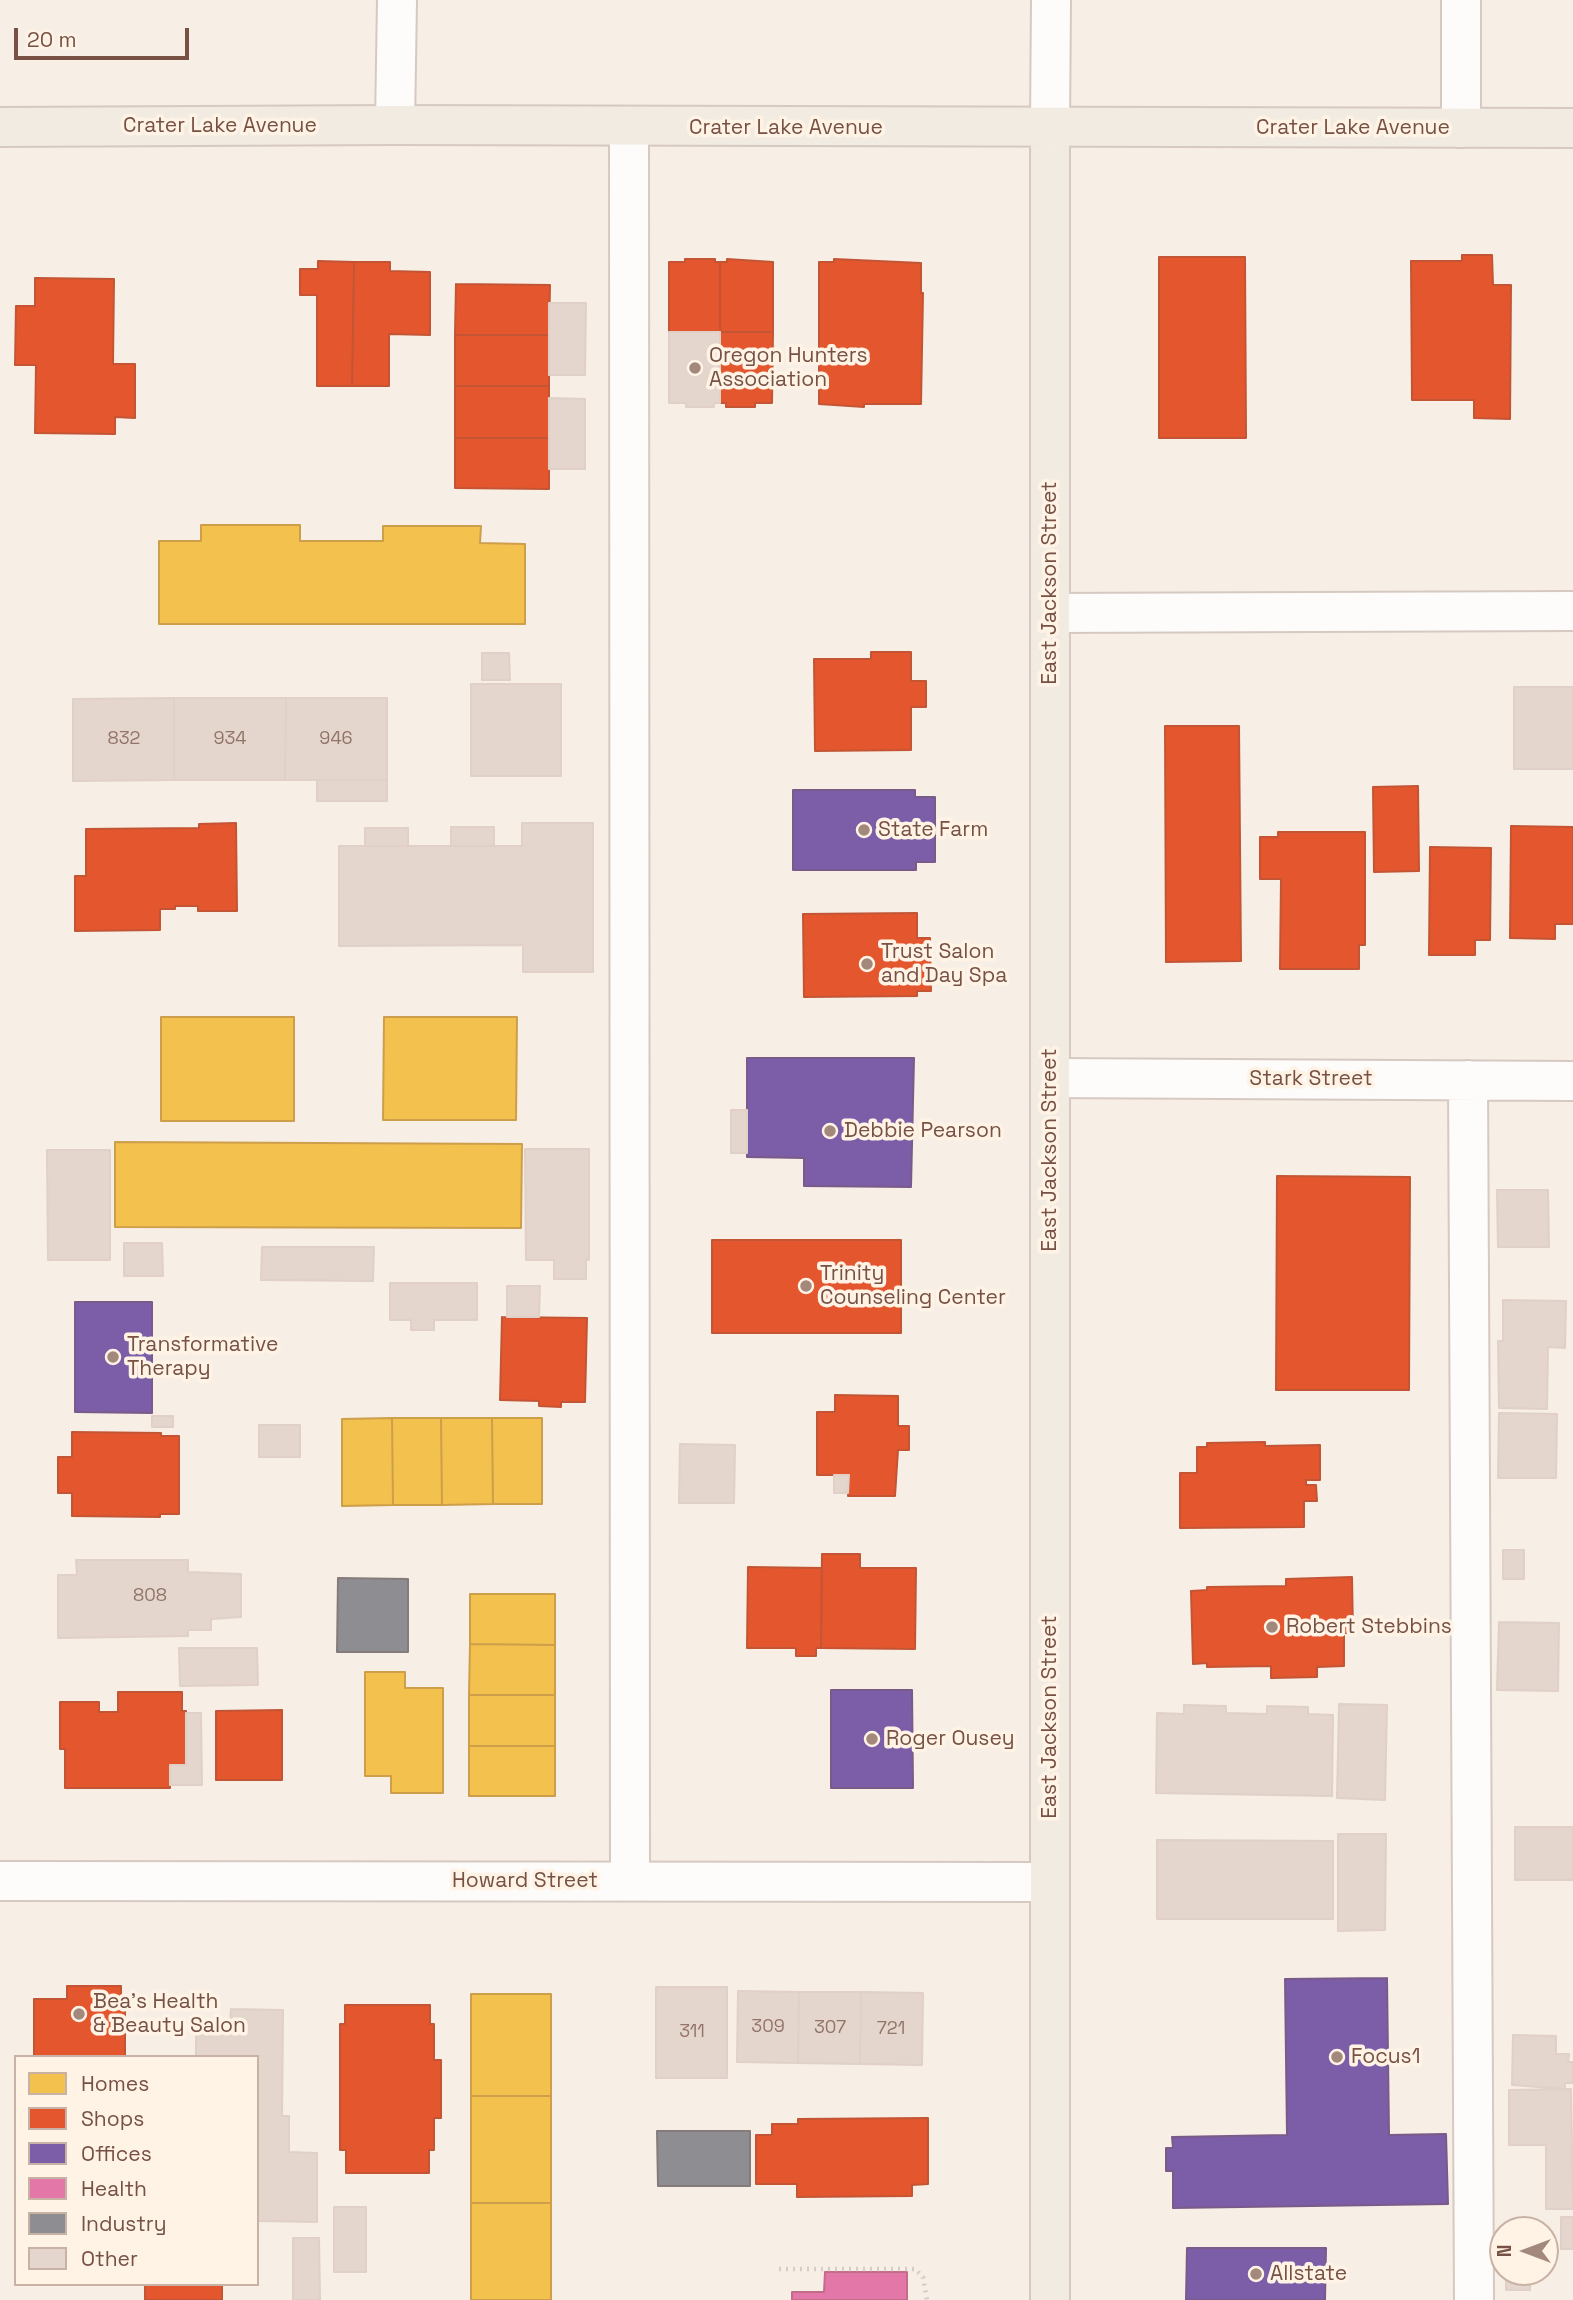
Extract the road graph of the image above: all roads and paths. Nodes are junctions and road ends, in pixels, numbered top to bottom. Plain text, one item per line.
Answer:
1 (397, 0) edge
2 (1051, 0) edge
3 (1461, 0) edge
4 (395, 125) junction
5 (0, 127) edge
6 (629, 128) junction
7 (1050, 128) junction
8 (1461, 128) junction
9 (1573, 128) edge
10 (1573, 611) edge
11 (1050, 613) junction
12 (1050, 1078) junction
13 (1468, 1080) junction
14 (1573, 1081) edge
15 (0, 1881) edge
16 (630, 1881) junction
17 (1050, 1882) junction
18 (779, 2269) dead end
19 (927, 2300) edge
20 (1050, 2300) edge
21 (1474, 2300) edge

1 - 4 street
2 - 7 street, East Jackson Street
3 - 8 street
4 - 5 main road, Crater Lake Avenue
4 - 6 main road, Crater Lake Avenue
6 - 7 main road, Crater Lake Avenue
6 - 16 street
7 - 8 main road, Crater Lake Avenue
7 - 11 main road, East Jackson Street
8 - 9 main road, Crater Lake Avenue
10 - 11 street
11 - 12 main road, East Jackson Street
12 - 13 street, Stark Street
12 - 17 main road, East Jackson Street
13 - 14 street, Stark Street
13 - 21 street
15 - 16 street, Howard Street
16 - 17 street, Howard Street
17 - 20 main road, East Jackson Street
18 - 19 path

